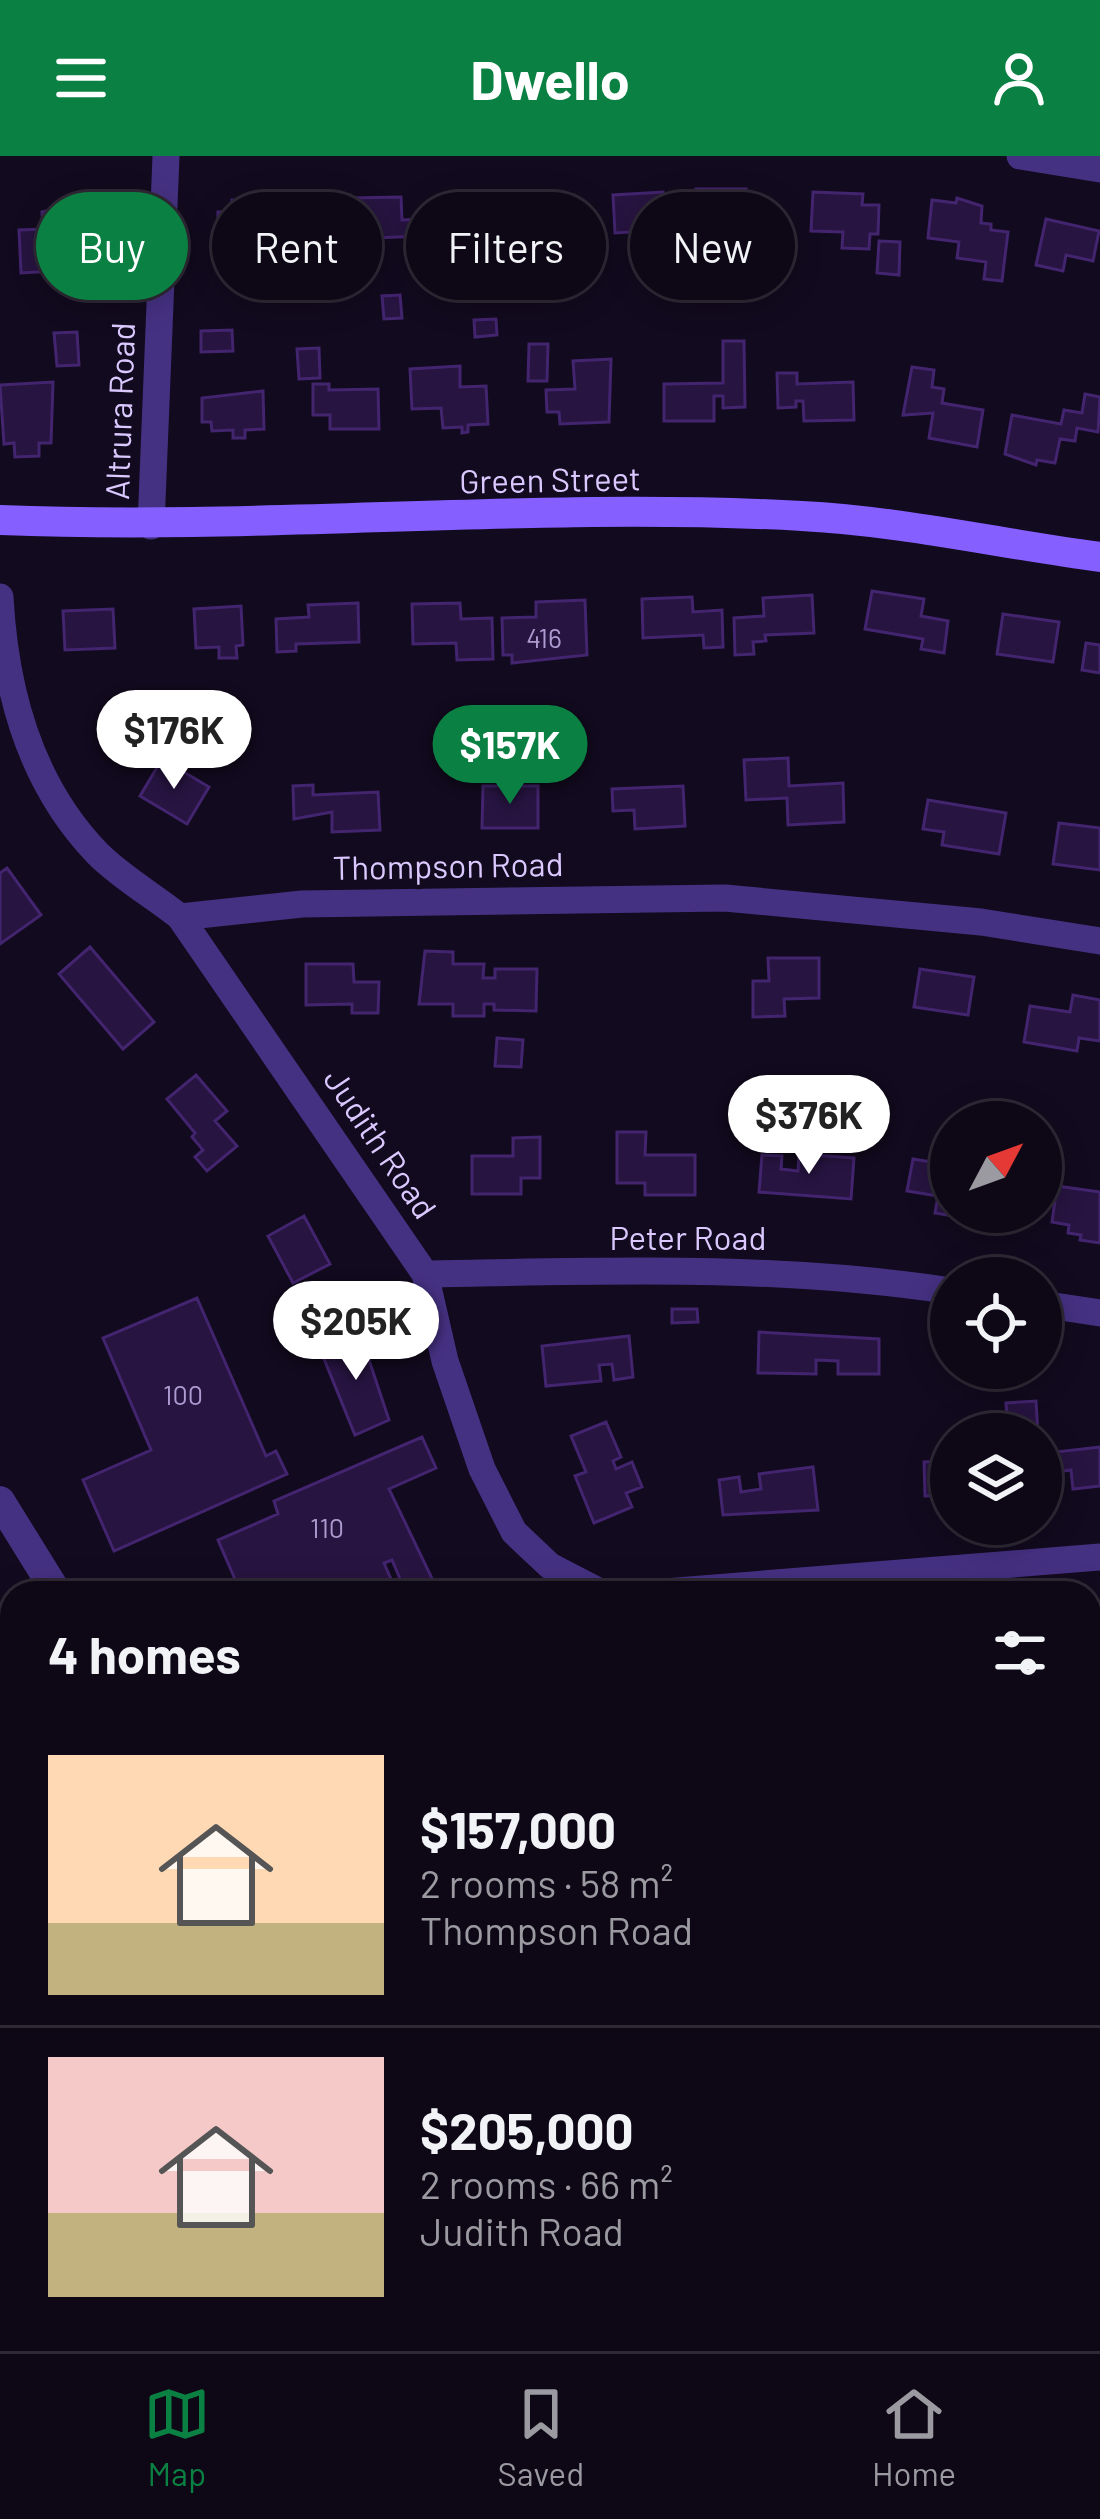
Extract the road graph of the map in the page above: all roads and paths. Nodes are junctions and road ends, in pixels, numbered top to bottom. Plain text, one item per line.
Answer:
1 (166, 156) edge
2 (1019, 156) edge
3 (1100, 169) edge
4 (0, 520) edge
5 (151, 526) junction
6 (1100, 557) edge
7 (0, 597) edge
8 (180, 916) junction
9 (1100, 941) edge
10 (425, 1274) junction
11 (930, 1288) edge
12 (1062, 1307) edge
13 (1100, 1313) edge
14 (0, 1501) edge
15 (1100, 1557) edge
16 (50, 1581) edge
17 (579, 1581) edge
18 (801, 1581) edge

1 - 5 street, Altrura Road
2 - 3 street
4 - 5 main road, Green Street
5 - 6 main road, Green Street
7 - 8 street
8 - 9 street, Thompson Road
8 - 10 street, Judith Road
10 - 11 street, Peter Road
10 - 17 street, Judith Road
12 - 13 street
14 - 16 street
15 - 18 street

